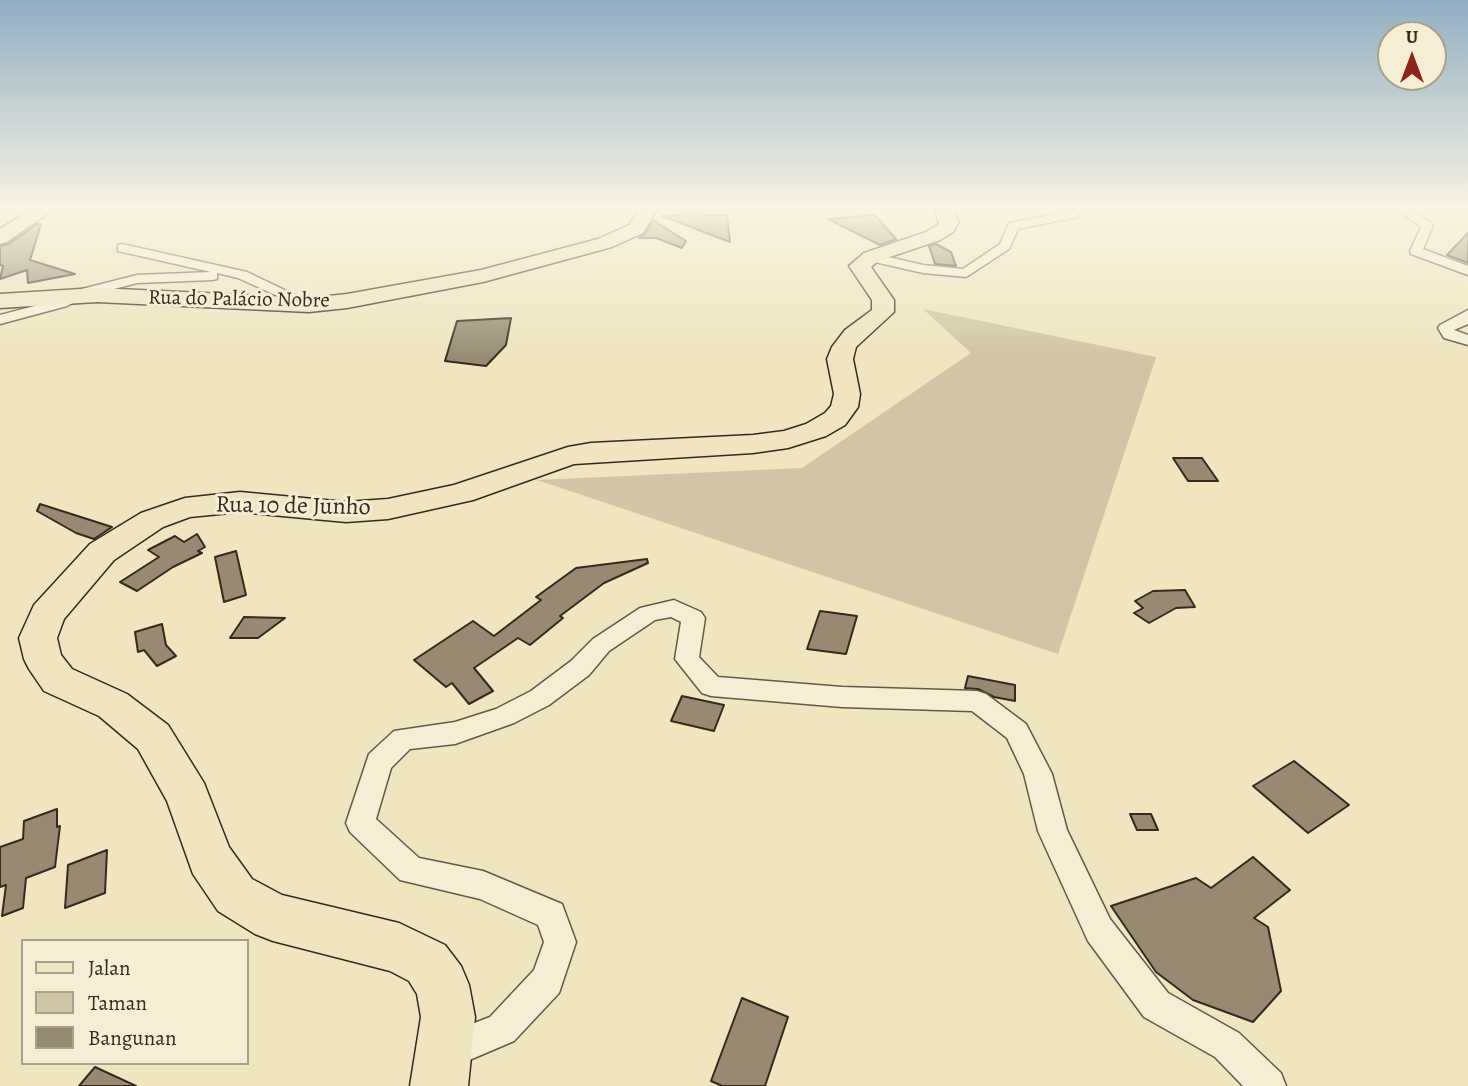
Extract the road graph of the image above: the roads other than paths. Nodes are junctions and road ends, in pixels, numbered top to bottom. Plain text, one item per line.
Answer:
1 (165, 258) edge
2 (551, 258) edge
3 (870, 258) edge
4 (874, 258) edge
5 (988, 258) edge
6 (1433, 258) edge
7 (1468, 271) edge
8 (242, 275) junction
9 (74, 296) junction
10 (0, 301) edge
11 (309, 305) junction
12 (1468, 314) edge
13 (0, 320) edge
14 (1468, 340) edge
15 (442, 1069) edge
16 (1268, 1086) edge

1 - 8 street
2 - 11 main road, Rua do Palácio Nobre
3 - 15 main road, Rua 10 de Junho
4 - 5 street
6 - 7 street
8 - 9 street
8 - 11 street
9 - 10 main road, Rua do Palácio Nobre
9 - 11 main road, Rua do Palácio Nobre
9 - 13 street
12 - 14 street
15 - 16 street

